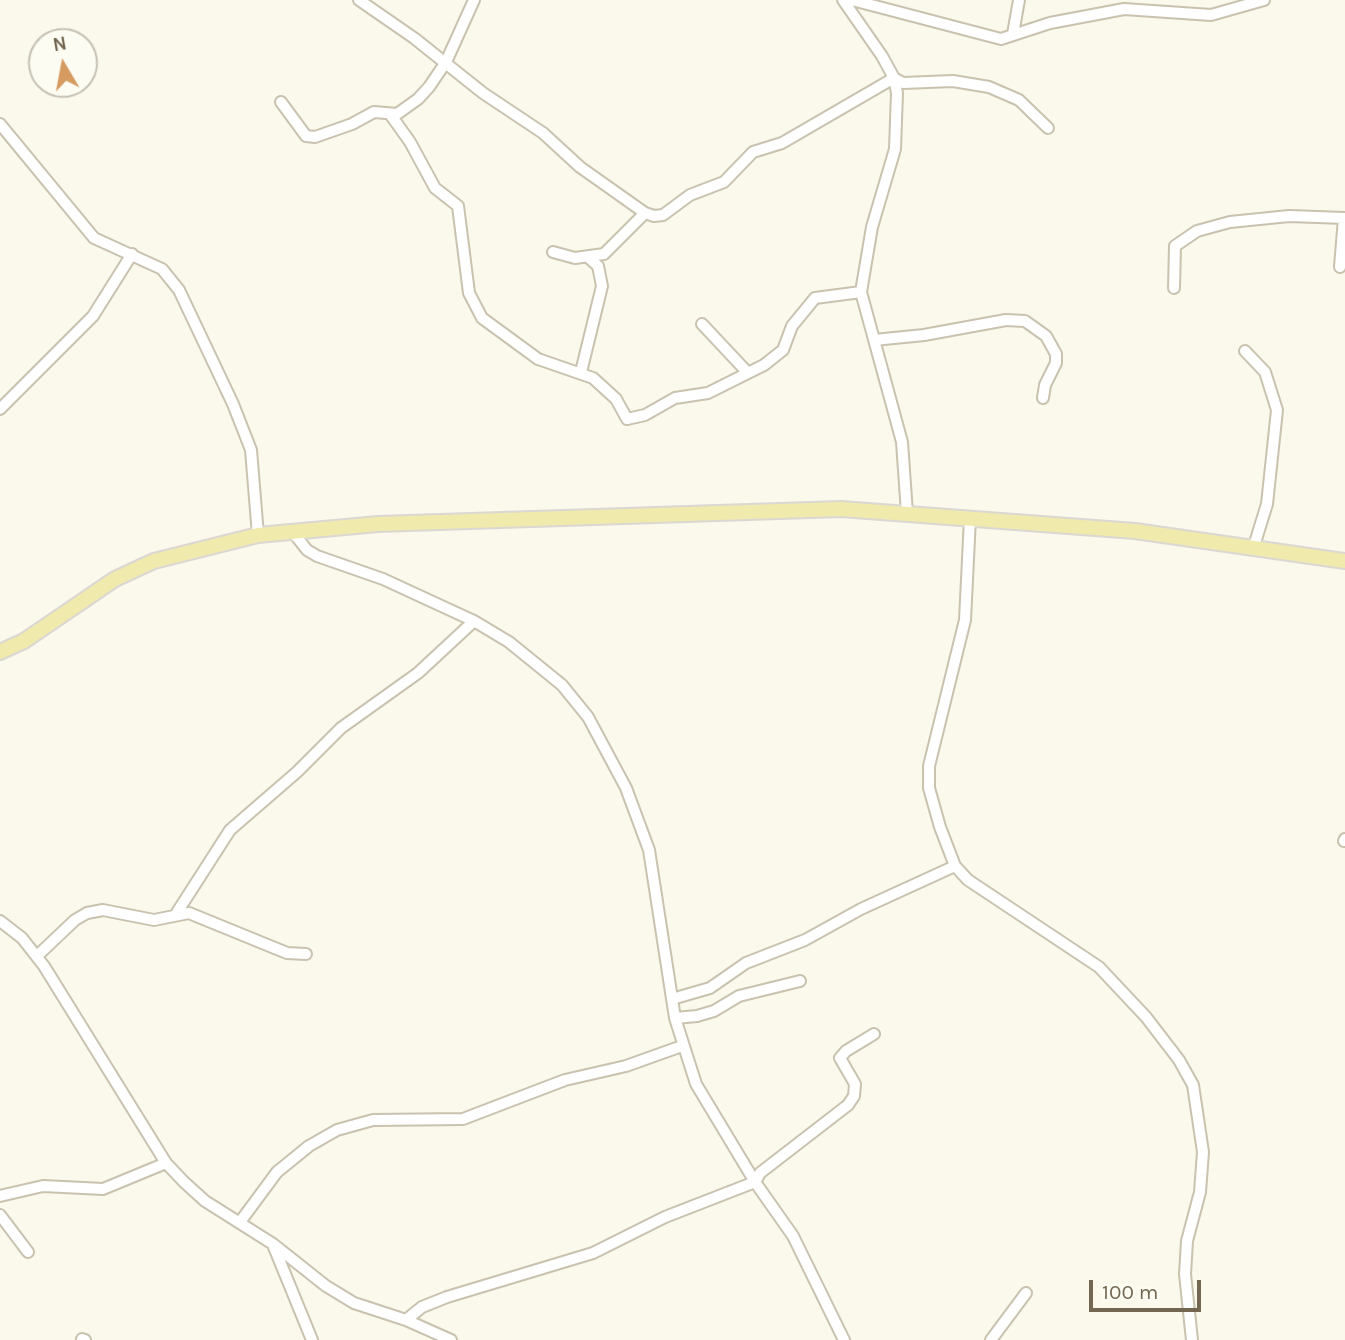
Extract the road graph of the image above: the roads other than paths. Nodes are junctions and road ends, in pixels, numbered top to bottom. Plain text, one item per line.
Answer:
1 (359, 0) edge
2 (474, 0) edge
3 (843, 0) edge
4 (852, 0) edge
5 (1019, 0) edge
6 (1264, 0) edge
7 (1013, 34) junction
8 (446, 62) junction
9 (894, 78) junction
10 (281, 102) dead end
11 (390, 114) junction
12 (0, 124) edge
13 (1048, 128) dead end
14 (645, 213) junction
15 (1345, 218) edge
16 (553, 252) dead end
17 (132, 254) junction
18 (589, 258) junction
19 (1340, 267) dead end
20 (1174, 288) dead end
21 (861, 292) junction
22 (702, 324) dead end
23 (874, 340) junction
24 (1245, 351) dead end
25 (581, 372) junction
26 (748, 373) junction
27 (1043, 398) dead end
28 (0, 409) edge
29 (907, 513) junction
30 (970, 518) junction
31 (292, 531) junction
32 (258, 535) junction
33 (1254, 546) junction
34 (1345, 561) edge
35 (474, 621) junction
36 (0, 652) edge
37 (955, 866) junction
38 (176, 914) junction
39 (0, 920) edge
40 (306, 954) dead end
41 (37, 956) junction
42 (800, 981) dead end
43 (672, 999) junction
44 (676, 1018) junction
45 (874, 1034) dead end
46 (682, 1046) junction
47 (166, 1163) junction
48 (755, 1182) junction
49 (0, 1196) edge
50 (0, 1215) edge
51 (240, 1222) junction
52 (273, 1244) junction
53 (28, 1252) dead end
54 (1026, 1293) dead end
55 (406, 1320) junction
56 (307, 1337) edge
57 (450, 1340) edge
58 (844, 1340) edge
59 (991, 1340) edge
60 (1192, 1340) edge

1 - 8 street
2 - 8 street
3 - 9 street
4 - 7 street
5 - 7 street
6 - 7 street
8 - 11 street
8 - 14 street
9 - 13 street
9 - 14 street
9 - 21 street
10 - 11 street
11 - 25 street
12 - 17 street
14 - 18 street
15 - 19 street
15 - 20 street
16 - 18 street
17 - 28 street
17 - 32 street
18 - 25 street
21 - 23 street
21 - 26 street
22 - 26 street
23 - 27 street
23 - 29 street
24 - 33 street
25 - 26 street
29 - 30 main road
29 - 31 main road
30 - 33 main road
30 - 37 street
31 - 32 main road
31 - 35 street
32 - 36 main road
33 - 34 main road
35 - 38 street
35 - 43 street
37 - 43 street
37 - 60 street
38 - 40 street
38 - 41 street
39 - 41 street
41 - 47 street
42 - 44 street
43 - 44 street
44 - 46 street
45 - 48 street
46 - 48 street
46 - 51 street
47 - 49 street
47 - 51 street
48 - 55 street
48 - 58 street
50 - 53 street
51 - 52 street
52 - 55 street
52 - 56 street
54 - 59 street
55 - 57 street

